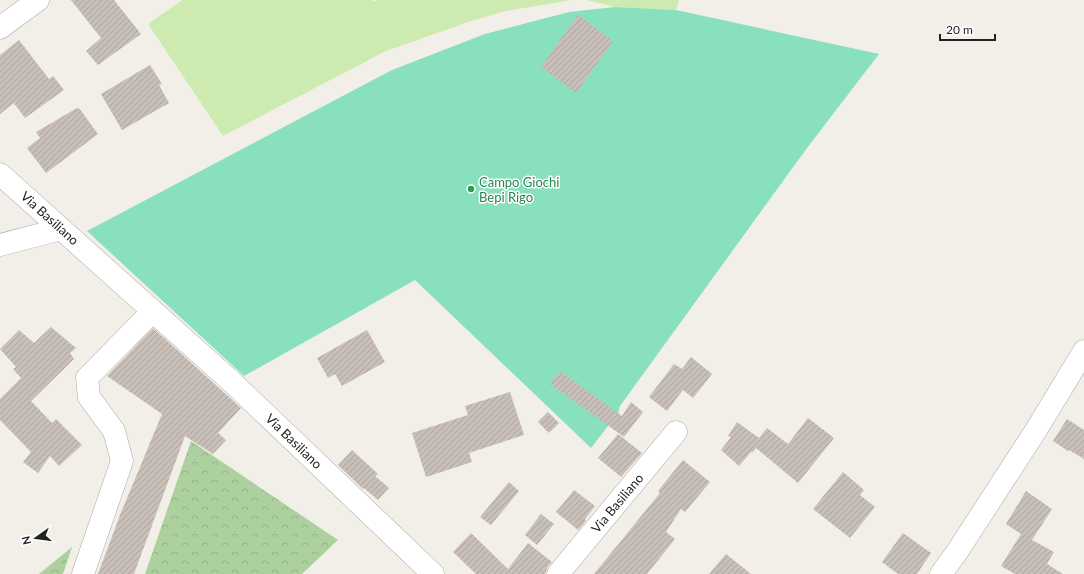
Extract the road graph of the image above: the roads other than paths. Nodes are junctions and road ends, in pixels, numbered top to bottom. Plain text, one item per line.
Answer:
1 (38, 0) edge
2 (0, 28) edge
3 (0, 174) edge
4 (61, 229) junction
5 (0, 245) edge
6 (153, 311) junction
7 (1084, 352) edge
8 (676, 432) dead end
9 (83, 574) edge
10 (434, 574) edge
11 (558, 574) edge
12 (941, 574) edge

1 - 2 street
3 - 4 street, Via Basiliano
4 - 5 street
4 - 6 street, Via Basiliano
6 - 9 street
6 - 10 street, Via Basiliano
7 - 12 street
8 - 11 street, Via Basiliano

